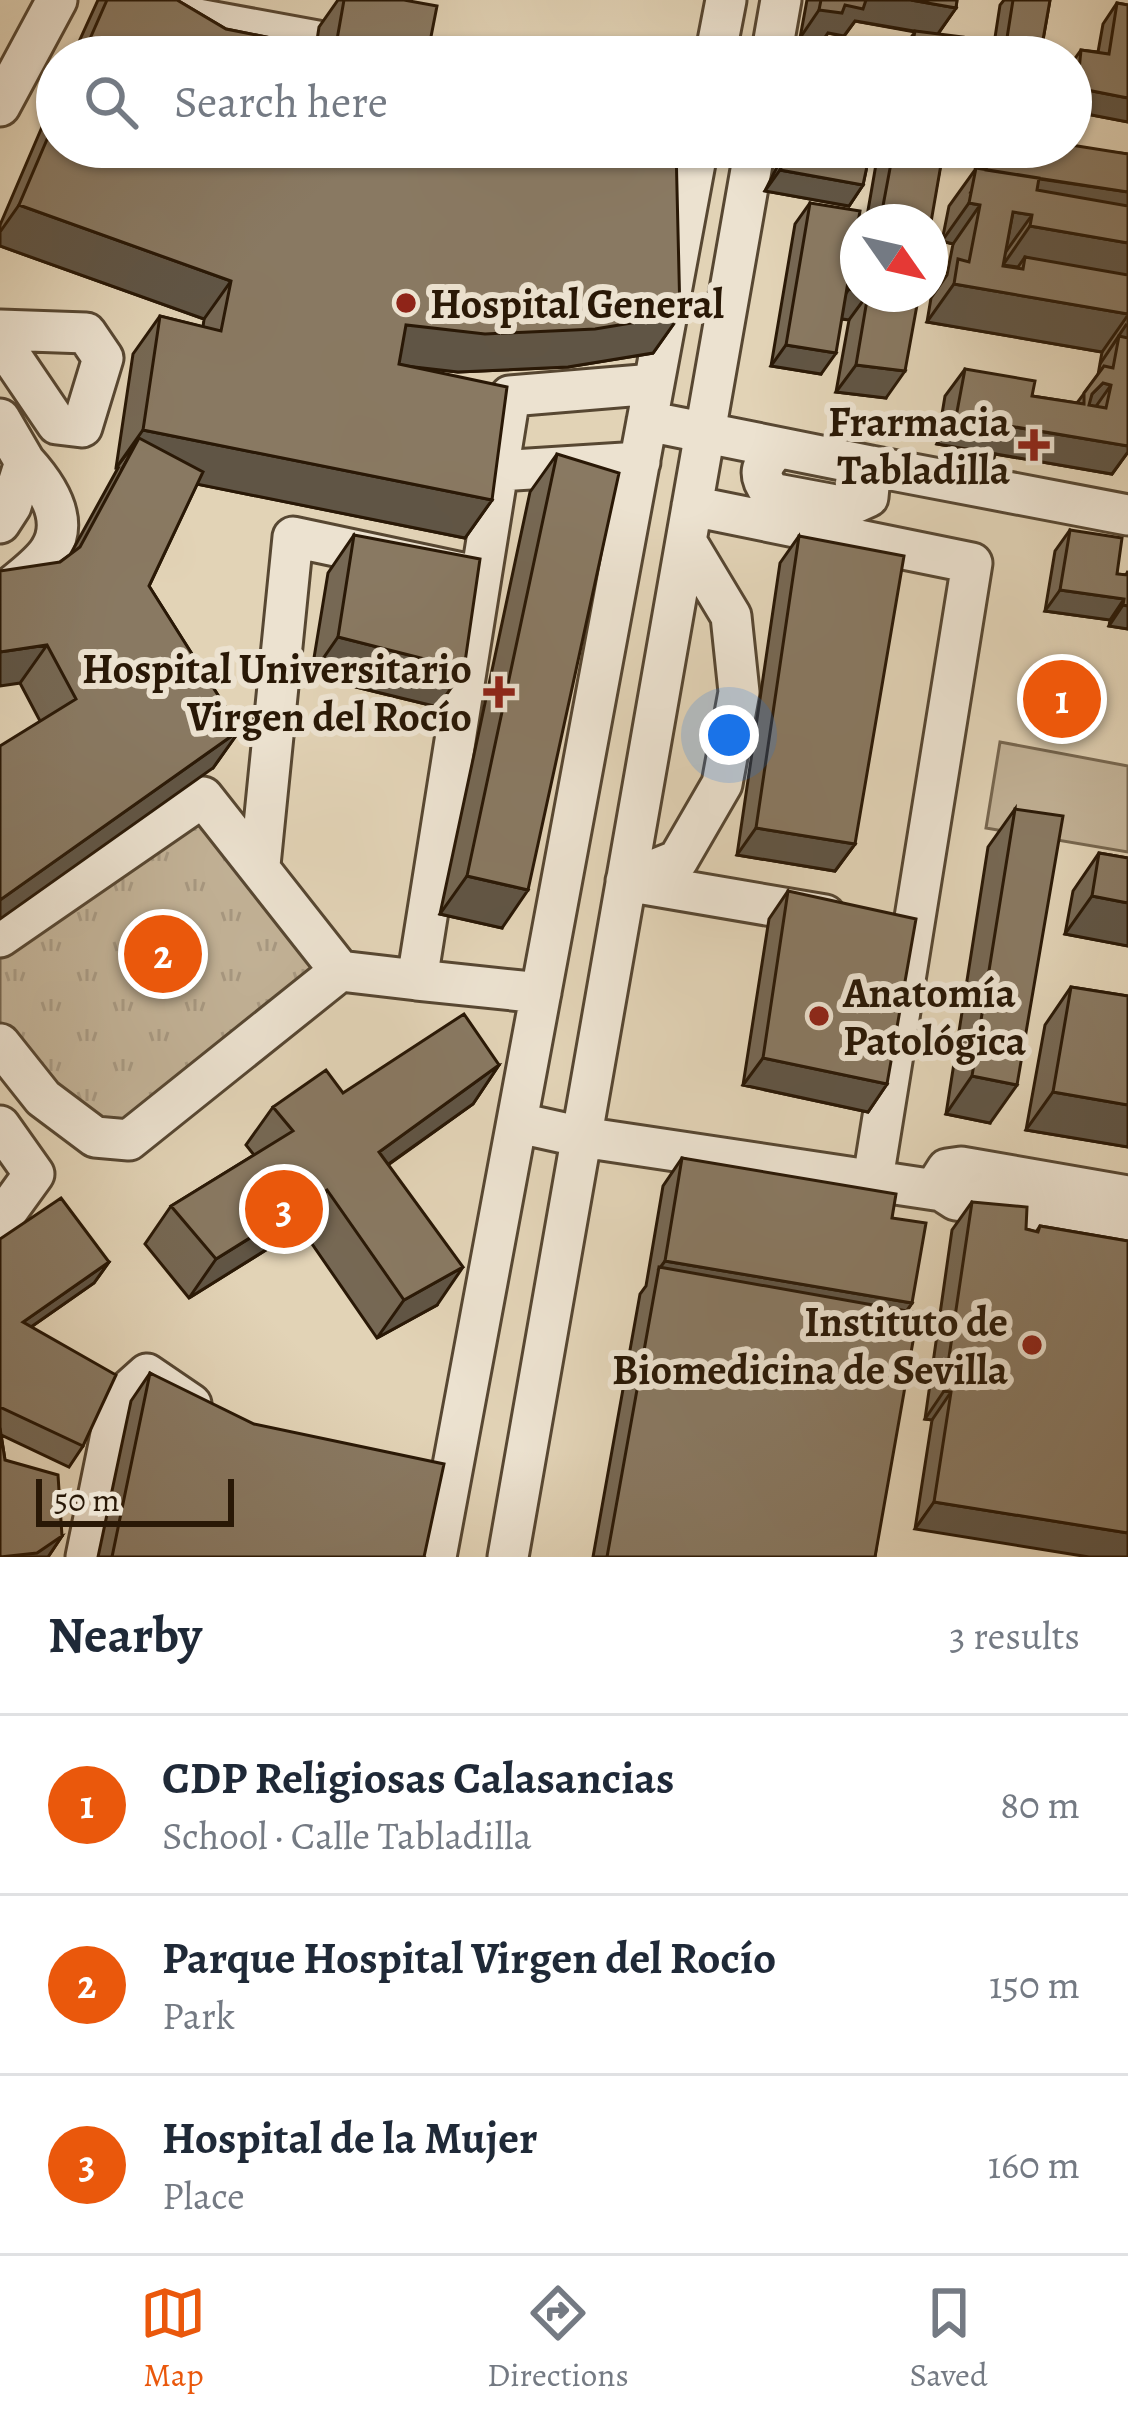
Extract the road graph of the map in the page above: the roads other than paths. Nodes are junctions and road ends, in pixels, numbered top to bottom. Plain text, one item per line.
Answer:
1 (57, 0) edge
2 (139, 0) edge
3 (726, 0) edge
4 (781, 0) edge
5 (38, 36) edge
6 (290, 36) edge
7 (719, 36) edge
8 (775, 36) edge
9 (36, 39) edge
10 (0, 106) edge
11 (694, 168) edge
12 (750, 168) edge
13 (0, 330) edge
14 (0, 340) edge
15 (651, 403) junction
16 (0, 419) edge
17 (704, 433) junction
18 (640, 462) junction
19 (25, 463) junction
20 (498, 471) junction
21 (1128, 515) edge
22 (0, 523) edge
23 (689, 523) junction
24 (481, 577) junction
25 (0, 590) edge
26 (260, 865) junction
27 (626, 881) junction
28 (914, 930) junction
29 (0, 937) edge
30 (340, 971) junction
31 (417, 980) junction
32 (541, 994) junction
33 (0, 1044) edge
34 (519, 1123) junction
35 (0, 1126) edge
36 (582, 1136) junction
37 (873, 1180) junction
38 (1006, 1192) junction
39 (1128, 1196) edge
40 (0, 1221) edge
41 (1128, 1227) edge
42 (225, 1426) edge
43 (406, 1464) edge
44 (452, 1473) junction
45 (86, 1557) edge
46 (436, 1557) edge
47 (508, 1557) edge

1 - 5 street
2 - 6 street
3 - 7 street
4 - 8 street
9 - 10 street
11 - 15 street
12 - 17 street
13 - 14 street
15 - 17 street
15 - 18 street
15 - 20 street
16 - 19 street
17 - 21 street
17 - 23 street
18 - 20 street
18 - 32 street
19 - 22 street
19 - 25 street
20 - 24 street
23 - 27 street
23 - 27 street
23 - 28 street
24 - 26 street
24 - 31 street
26 - 29 street
26 - 30 street
27 - 28 street
27 - 36 street
28 - 37 street
30 - 31 street
30 - 33 street
31 - 32 street
32 - 34 street
34 - 36 street
34 - 44 street
35 - 40 street
36 - 37 street
36 - 47 street
37 - 38 street
38 - 39 street
38 - 41 street
42 - 45 street
43 - 44 street
44 - 46 street

